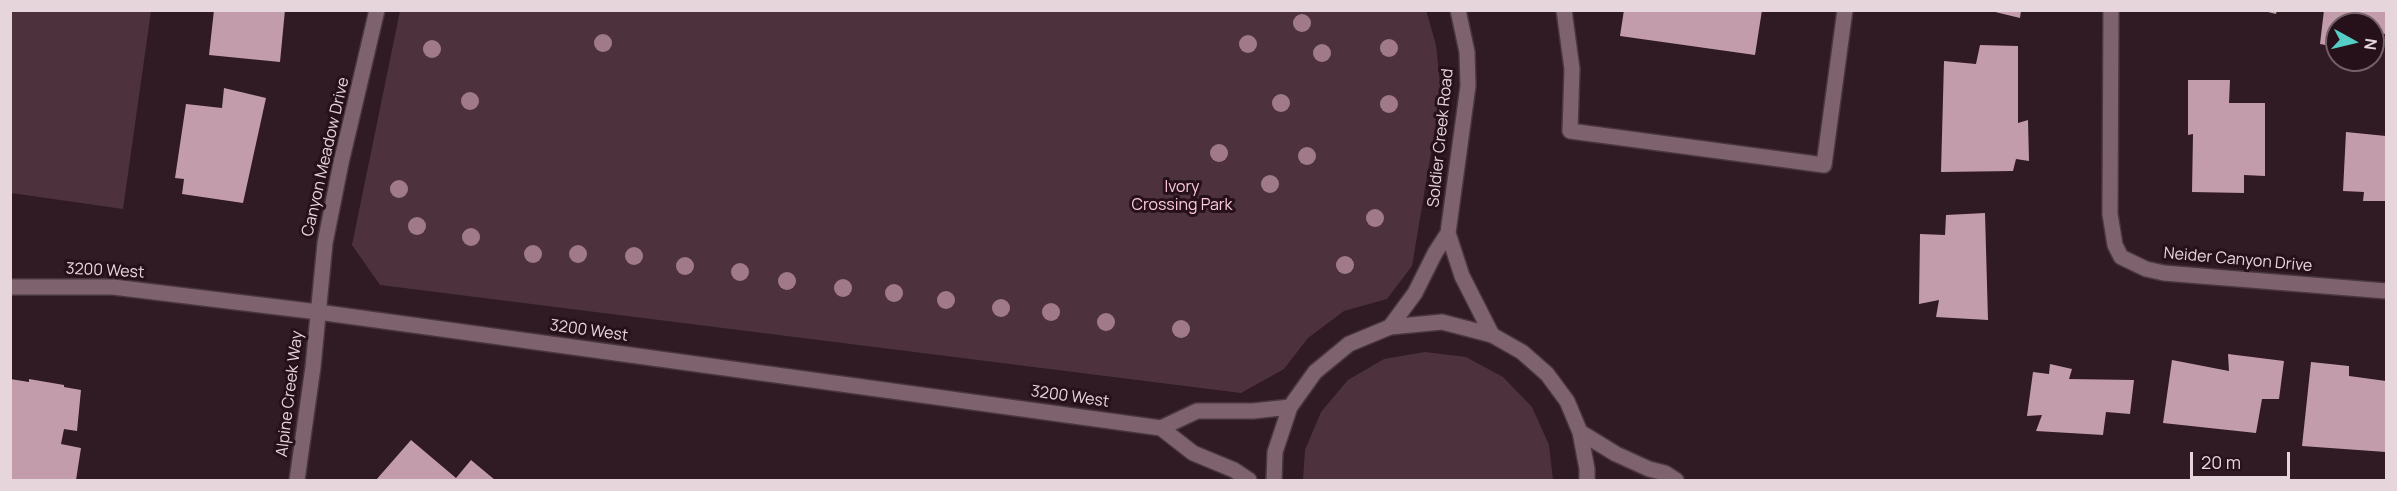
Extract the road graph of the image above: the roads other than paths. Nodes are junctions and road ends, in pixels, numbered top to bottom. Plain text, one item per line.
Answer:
1 (377, 10) edge
2 (1458, 10) edge
3 (1564, 10) edge
4 (1845, 10) edge
5 (2111, 10) edge
6 (1449, 233) junction
7 (10, 287) edge
8 (2386, 291) edge
9 (318, 312) junction
10 (1390, 327) junction
11 (1492, 335) junction
12 (1290, 407) junction
13 (1161, 428) junction
14 (1580, 432) junction
15 (297, 480) edge
16 (1249, 480) edge
17 (1274, 480) edge
18 (1587, 480) edge
19 (1676, 480) edge

1 - 9 street, Canyon Meadow Drive
2 - 6 street, Soldier Creek Road
3 - 4 street
5 - 8 street, Neider Canyon Drive
6 - 10 street, Soldier Creek Road
6 - 11 street, Soldier Creek Road
7 - 9 street, 3200 West
9 - 13 street, 3200 West
9 - 15 street, Alpine Creek Way
10 - 11 street
10 - 12 street
11 - 14 street
12 - 13 street
12 - 17 street
13 - 16 street
14 - 18 street
14 - 19 street

